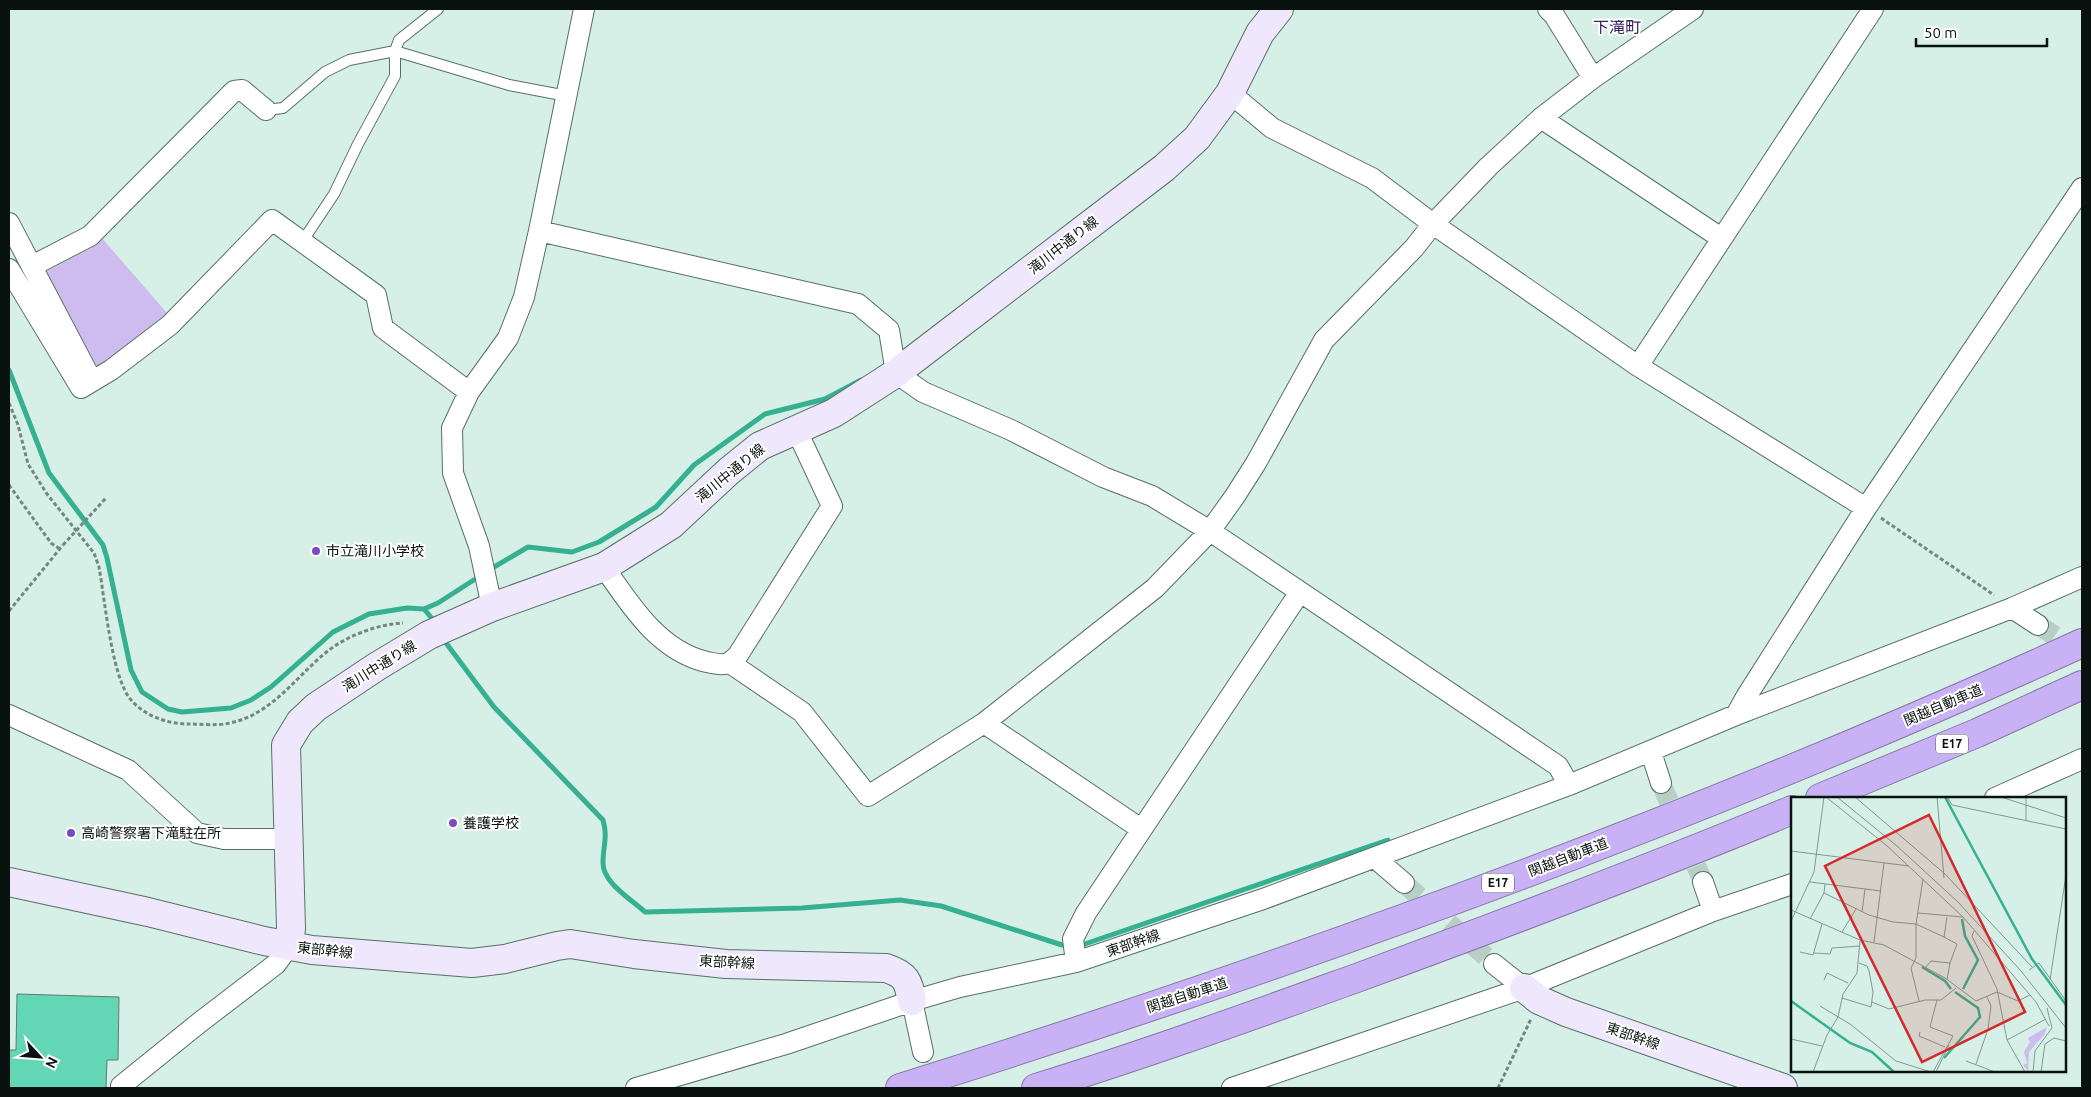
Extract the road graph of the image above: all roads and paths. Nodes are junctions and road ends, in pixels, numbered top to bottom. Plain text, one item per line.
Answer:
1 (438, 9) edge
2 (584, 9) edge
3 (1279, 9) edge
4 (1548, 9) edge
5 (1693, 9) edge
6 (1873, 9) edge
7 (395, 51) junction
8 (1593, 78) junction
9 (1230, 92) junction
10 (567, 96) junction
11 (266, 110) joint
12 (1541, 118) junction
13 (2082, 188) edge
14 (9, 223) edge
15 (1433, 224) junction
16 (539, 231) junction
17 (1721, 238) junction
18 (302, 242) junction
19 (32, 266) junction
20 (9, 269) edge
21 (1638, 366) junction
22 (896, 373) junction
23 (92, 381) junction
24 (468, 392) junction
25 (9, 402) edge
26 (796, 429) junction
27 (9, 485) edge
28 (106, 498) dead end
29 (1866, 508) junction
30 (1210, 531) junction
31 (60, 549) junction
32 (604, 567) junction
33 (2082, 577) edge
34 (1300, 592) junction
35 (492, 607) junction
36 (2012, 608) junction
37 (9, 611) edge
38 (2038, 625) tunnel mouth
39 (437, 632) junction
40 (2082, 643) edge
41 (730, 663) junction
42 (2082, 685) edge
43 (9, 715) edge
44 (1736, 716) junction
45 (984, 723) junction
46 (1651, 752) junction
47 (2082, 758) edge
48 (1661, 782) tunnel mouth
49 (1569, 785) junction
50 (1822, 797) edge
51 (1997, 797) edge
52 (1791, 810) edge
53 (1141, 829) junction
54 (288, 839) junction
55 (1375, 858) junction
56 (9, 882) edge
57 (1703, 882) tunnel mouth
58 (1404, 884) tunnel mouth
59 (1791, 884) edge
60 (1713, 911) junction
61 (289, 946) junction
62 (1075, 951) junction
63 (1494, 964) tunnel mouth
64 (1531, 994) junction
65 (912, 1001) junction
66 (923, 1052) dead end
67 (121, 1088) edge
68 (636, 1088) edge
69 (900, 1088) edge
70 (1036, 1088) edge
71 (1232, 1088) edge
72 (1498, 1088) edge
73 (1783, 1088) edge

1 - 7 lane
2 - 10 street
3 - 9 street, 滝川中通り線
4 - 8 street
5 - 8 street
6 - 17 street
7 - 10 lane
7 - 11 lane
7 - 18 lane
8 - 12 street
9 - 15 street
9 - 22 street, 滝川中通り線
10 - 16 street
11 - 19 street
12 - 15 street
12 - 17 street
13 - 29 street
14 - 19 street
15 - 21 street
15 - 30 street
16 - 22 street
16 - 24 street
17 - 21 street
18 - 23 street
18 - 24 street
19 - 23 street
20 - 23 street
21 - 29 street
22 - 26 street, 滝川中通り線
22 - 30 street
24 - 35 street
25 - 39 path
26 - 32 street, 滝川中通り線
26 - 41 street
27 - 31 path
28 - 31 path, bridge
29 - 36 path
29 - 44 street
30 - 34 street
30 - 45 street
31 - 37 path
32 - 35 street, 滝川中通り線
32 - 41 street
33 - 36 street, 東部幹線
34 - 49 street
34 - 53 street
35 - 39 street, 滝川中通り線
36 - 38 street
36 - 44 street, 東部幹線
39 - 54 street, 滝川中通り線
40 - 69 highway, 関越自動車道 / E17
41 - 45 street
42 - 50 highway, E17
43 - 54 street
44 - 46 street, 東部幹線
45 - 53 street
46 - 48 street
46 - 49 street, 東部幹線
47 - 51 street
49 - 55 street, 東部幹線
52 - 70 highway
53 - 62 street
54 - 61 street, 滝川中通り線
55 - 58 street
55 - 62 street, 東部幹線
56 - 61 street, 東部幹線
57 - 60 street
59 - 60 street
60 - 64 street
61 - 65 street, 東部幹線
61 - 67 street
62 - 65 street, 東部幹線
63 - 64 street, 東部幹線
64 - 71 street
64 - 72 path
64 - 73 street, 東部幹線
65 - 66 street
65 - 68 street

